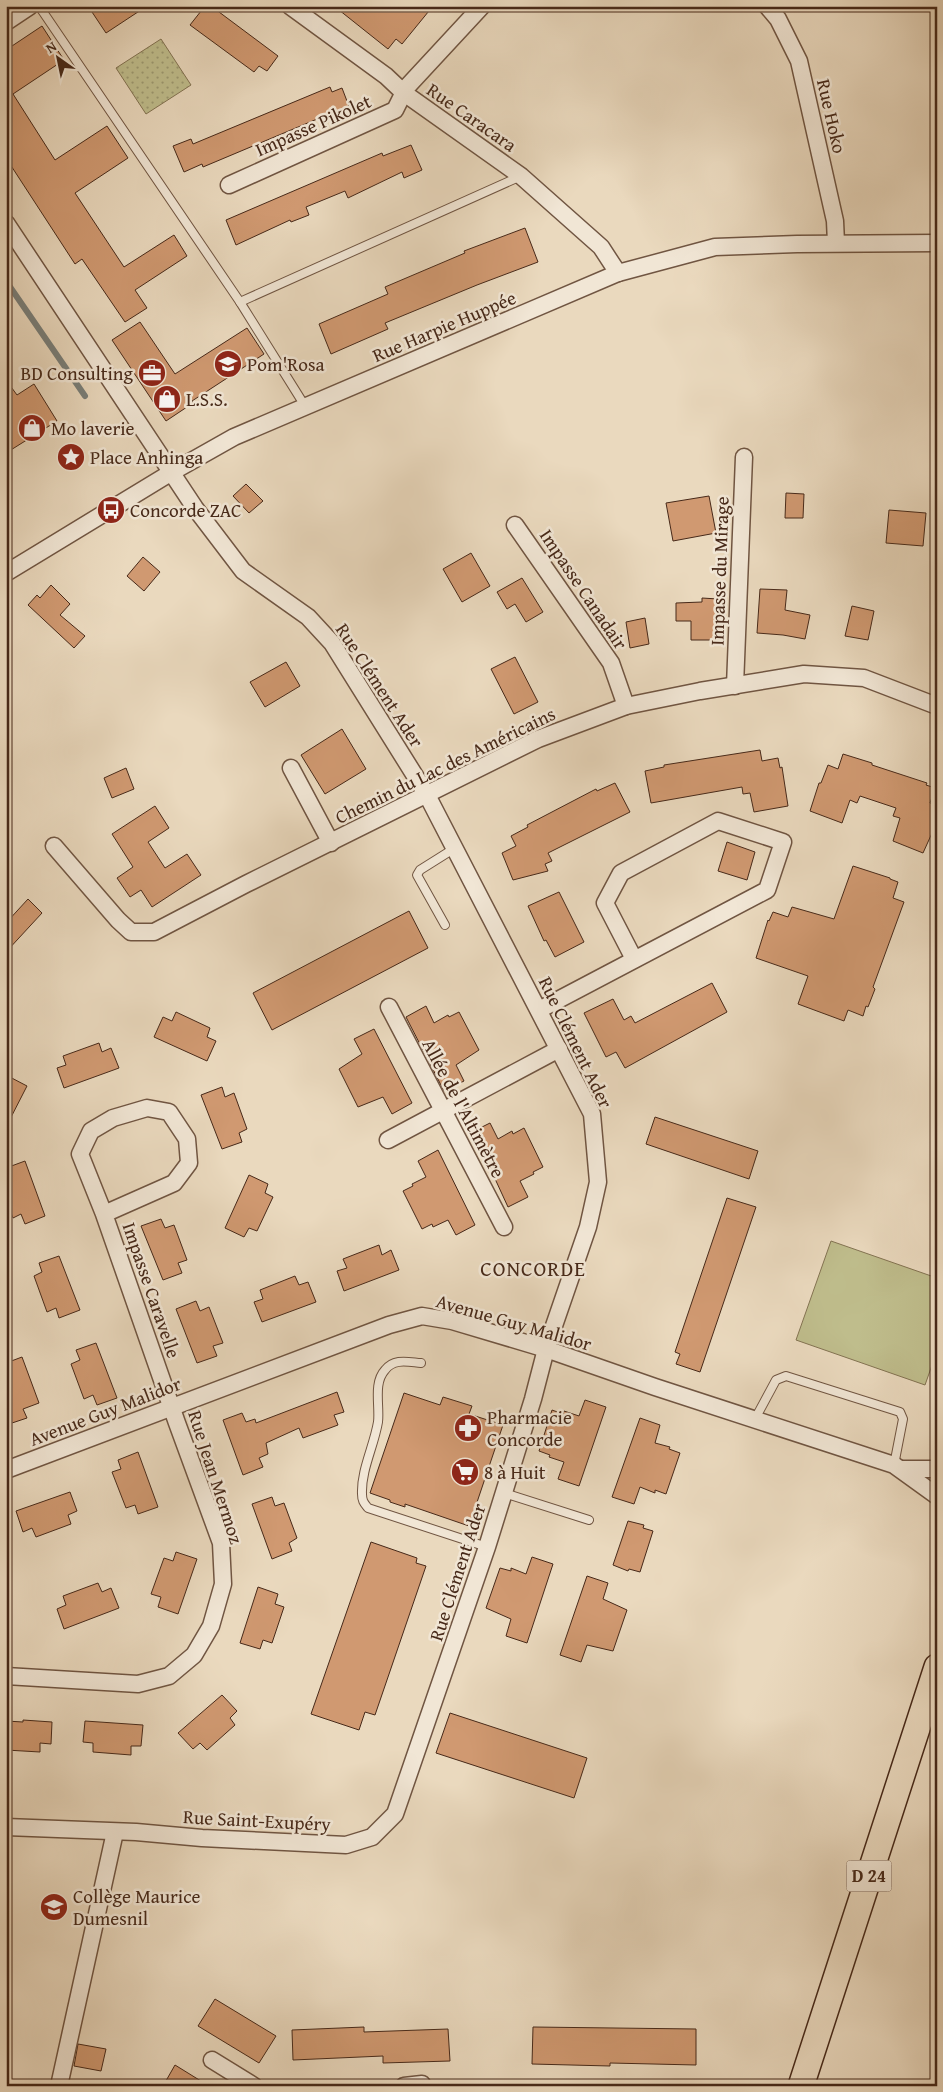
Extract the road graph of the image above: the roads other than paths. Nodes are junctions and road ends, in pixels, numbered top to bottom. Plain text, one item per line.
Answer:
1 (30, 6) edge
2 (39, 6) edge
3 (290, 6) edge
4 (482, 6) edge
5 (767, 6) edge
6 (6, 22) edge
7 (404, 93) junction
8 (521, 176) junction
9 (229, 185) dead end
10 (6, 223) edge
11 (836, 243) junction
12 (937, 243) edge
13 (618, 273) junction
14 (240, 302) junction
15 (305, 406) junction
16 (744, 457) dead end
17 (172, 472) junction
18 (515, 525) dead end
19 (6, 573) edge
20 (735, 686) junction
21 (626, 706) junction
22 (937, 706) edge
23 (291, 768) dead end
24 (427, 795) junction
25 (331, 843) junction
26 (54, 846) dead end
27 (455, 848) junction
28 (445, 925) dead end
29 (634, 959) junction
30 (389, 1007) dead end
31 (540, 1010) junction
32 (559, 1049) junction
33 (444, 1111) junction
34 (388, 1140) dead end
35 (104, 1214) junction
36 (504, 1227) dead end
37 (546, 1349) junction
38 (421, 1363) dead end
39 (172, 1408) junction
40 (755, 1419) junction
41 (897, 1467) junction
42 (937, 1469) edge
43 (6, 1470) edge
44 (504, 1492) junction
45 (937, 1496) edge
46 (589, 1520) dead end
47 (487, 1547) junction
48 (937, 1667) edge
49 (6, 1676) edge
50 (428, 1719) joint
51 (6, 1827) edge
52 (115, 1832) junction
53 (212, 2060) dead end
54 (422, 2084) dead end
55 (59, 2086) edge
56 (254, 2086) edge
57 (404, 2086) edge
58 (801, 2086) edge

1 - 6 street
2 - 14 lane
3 - 7 street, Rue Caracara
4 - 7 street, Impasse Pikolet
5 - 11 street, Rue Hoko
7 - 8 street, Rue Caracara
7 - 9 street, Impasse Pikolet
8 - 13 street, Rue Caracara
8 - 14 lane
10 - 17 street, Rue Clément Ader
11 - 12 street, Rue Harpie Huppée
11 - 13 street, Rue Harpie Huppée
13 - 15 street, Rue Harpie Huppée
14 - 15 lane
15 - 17 street, Rue Harpie Huppée
16 - 20 street, Impasse du Mirage
17 - 19 street, Rue Harpie Huppée
17 - 24 street, Rue Clément Ader
18 - 21 street, Impasse Canadair
20 - 21 street, Chemin du Lac des Américains
20 - 22 street, Chemin du Lac des Américains
21 - 24 street, Chemin du Lac des Américains
23 - 25 street
24 - 25 street, Chemin du Lac des Américains
24 - 27 street, Rue Clément Ader
25 - 26 street, Chemin du Lac des Américains
27 - 28 lane
27 - 31 street, Rue Clément Ader
29 - 29 street
29 - 31 street
30 - 33 street, Allée de l'Altimètre
31 - 32 street, Rue Clément Ader
32 - 33 street
32 - 37 street, Rue Clément Ader
33 - 34 street
33 - 36 street, Allée de l'Altimètre
35 - 35 street, Impasse Caravelle
35 - 39 street, Impasse Caravelle
37 - 39 street, Avenue Guy Malidor
37 - 40 street, Avenue Guy Malidor
37 - 44 street, Rue Clément Ader
38 - 47 lane
39 - 43 street, Avenue Guy Malidor
39 - 49 street, Rue Jean Mermoz
40 - 41 street, Avenue Guy Malidor
40 - 41 lane
41 - 42 street, Avenue Guy Malidor
41 - 45 street, Avenue Guy Malidor
44 - 46 lane
44 - 47 street, Rue Clément Ader
47 - 50 street, Rue Clément Ader
48 - 58 main road, D 24
50 - 52 street, Rue Saint-Exupéry
51 - 52 street, Rue Saint-Exupéry
52 - 55 street
53 - 56 street
54 - 57 street

